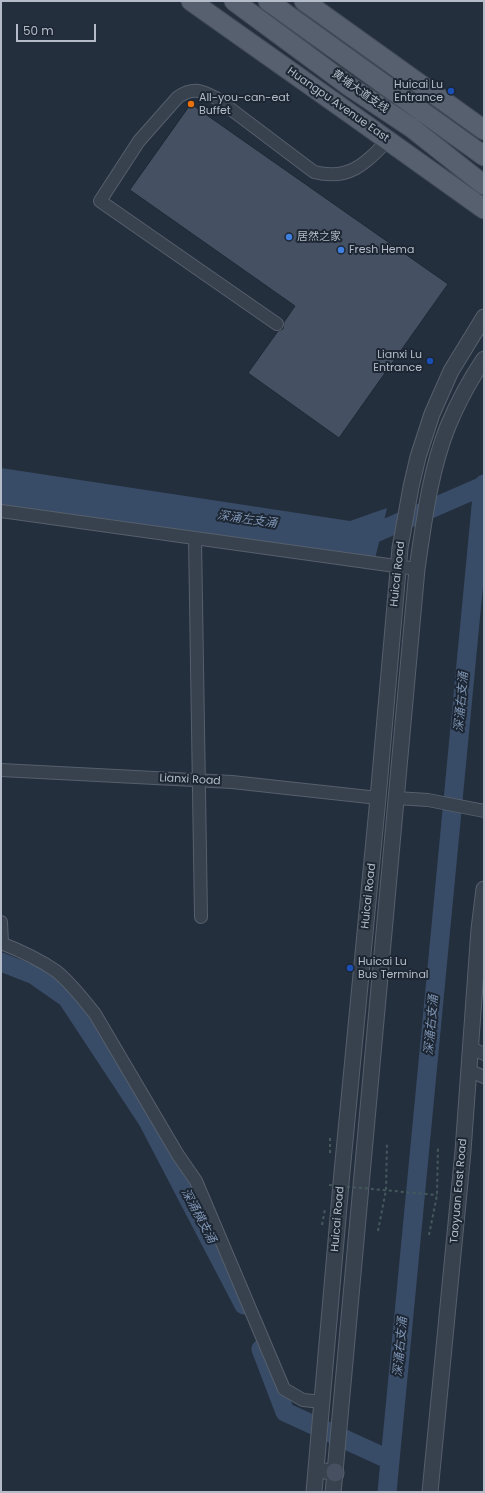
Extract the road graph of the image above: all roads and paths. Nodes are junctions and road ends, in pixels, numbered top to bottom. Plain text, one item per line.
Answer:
1 (234, 1) edge
2 (268, 1) edge
3 (304, 1) edge
4 (199, 5) edge
5 (484, 130) edge
6 (388, 140) junction
7 (484, 156) edge
8 (484, 185) edge
9 (484, 209) edge
10 (484, 317) edge
11 (277, 324) dead end
12 (484, 359) edge
13 (1, 511) edge
14 (195, 538) junction
15 (398, 566) junction
16 (417, 569) junction
17 (393, 626) junction
18 (412, 627) junction
19 (1, 770) edge
20 (199, 780) junction
21 (378, 798) junction
22 (396, 798) junction
23 (484, 810) edge
24 (484, 889) edge
25 (201, 917) dead end
26 (1, 922) edge
27 (481, 928) edge
28 (2, 943) edge
29 (469, 1047) junction
30 (484, 1054) edge
31 (468, 1070) junction
32 (484, 1077) edge
33 (387, 1142) dead end
34 (438, 1146) dead end
35 (329, 1185) dead end
36 (386, 1190) junction
37 (437, 1195) junction
38 (378, 1230) dead end
39 (429, 1235) dead end
40 (322, 1407) junction
41 (317, 1464) junction
42 (335, 1472) junction
43 (314, 1492) edge
44 (333, 1492) edge
45 (430, 1492) edge

1 - 8 main road, 黄埔大道支线
2 - 7 main road, 黄埔大道支线
3 - 5 main road
4 - 6 main road, Huangpu Avenue East
6 - 9 main road, Huangpu Avenue East
6 - 11 street
10 - 15 street, Huicai Road
12 - 16 street, Huicai Road
13 - 14 street
14 - 15 street
14 - 20 street
15 - 16 street
15 - 17 street, Huicai Road
16 - 18 street, Huicai Road
17 - 18 street
17 - 21 street, Huicai Road
18 - 22 street, Huicai Road
19 - 20 street, Lianxi Road
20 - 21 street, Lianxi Road
20 - 25 street
21 - 40 street, Huicai Road
22 - 23 street
22 - 42 street, Huicai Road
24 - 27 street, Taoyuan East Road
26 - 28 street
27 - 29 street, Taoyuan East Road
28 - 40 street
29 - 30 street
29 - 31 street, Taoyuan East Road
31 - 32 street
31 - 45 street, Taoyuan East Road
33 - 36 path
34 - 37 path
35 - 36 path, bridge
36 - 37 path, bridge
36 - 38 path
37 - 39 path
40 - 41 street, Huicai Road
41 - 42 street
41 - 43 street, Huicai Road
42 - 44 street, Huicai Road

